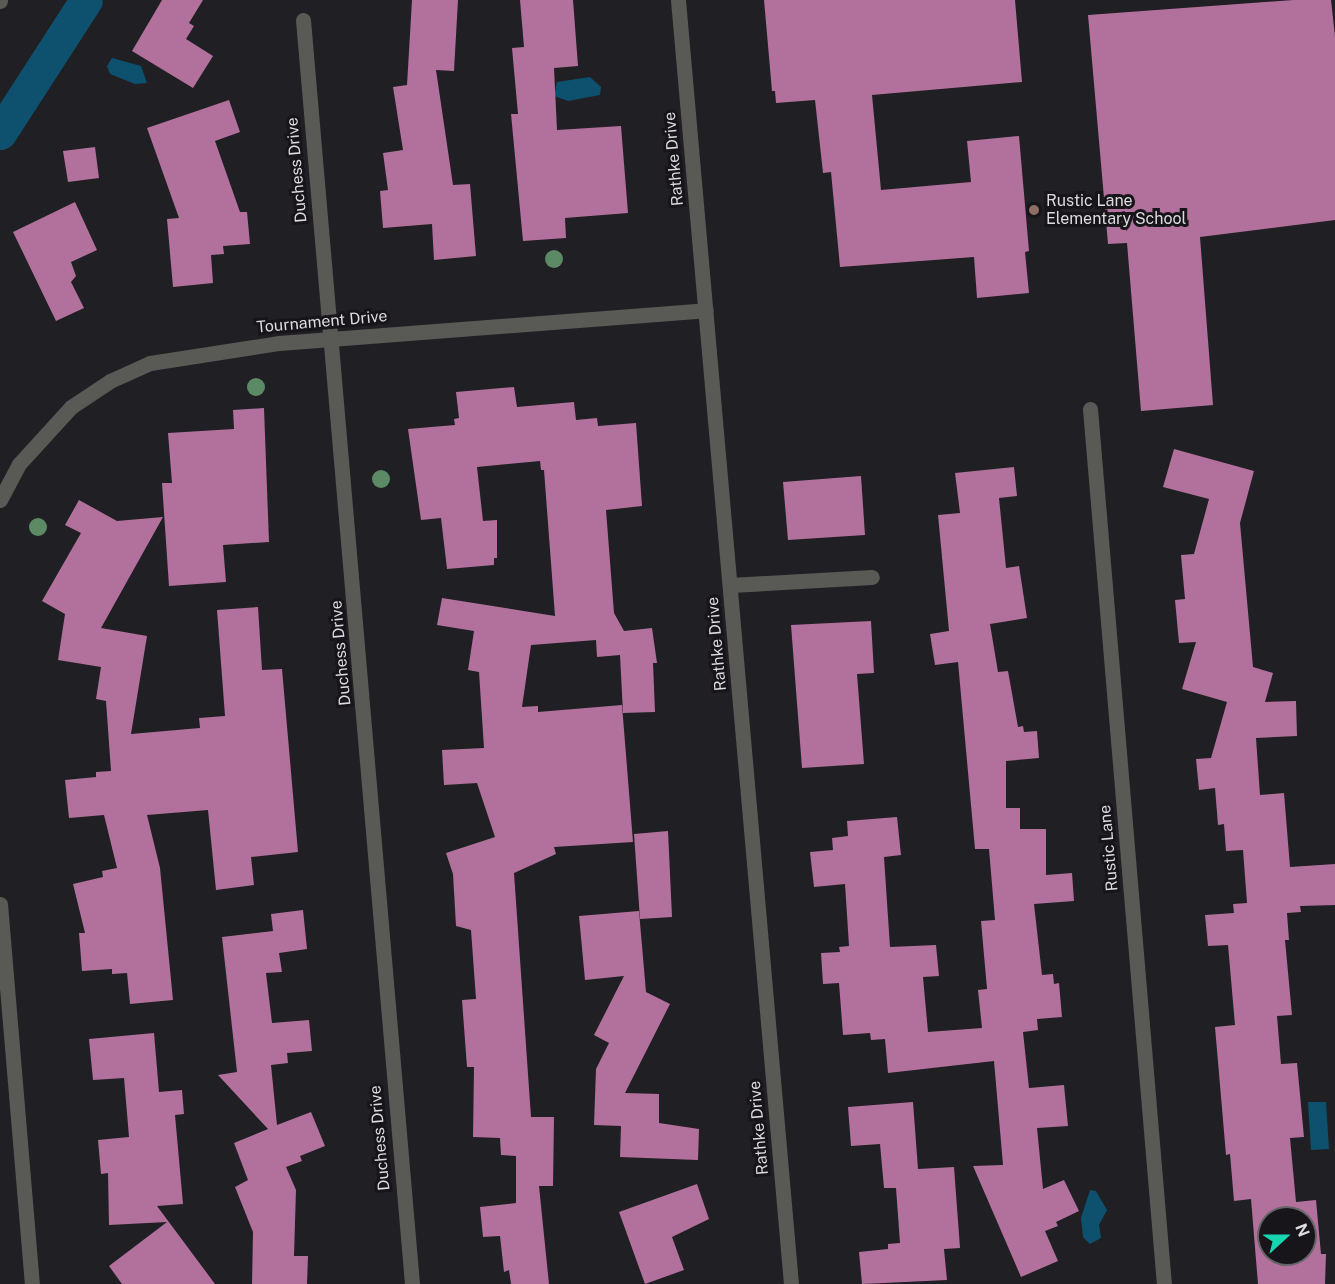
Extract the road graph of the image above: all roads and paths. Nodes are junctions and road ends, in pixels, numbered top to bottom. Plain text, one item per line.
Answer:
1 (678, 0) edge
2 (303, 20) dead end
3 (706, 310) junction
4 (332, 339) junction
5 (1090, 409) dead end
6 (0, 500) edge
7 (872, 578) dead end
8 (730, 585) junction
9 (0, 903) edge
10 (32, 1284) edge
11 (412, 1284) edge
12 (791, 1284) edge
13 (1164, 1284) edge

1 - 3 street, Rathke Drive
2 - 4 street, Duchess Drive
3 - 4 street, Tournament Drive
3 - 8 street, Rathke Drive
4 - 6 street, Tournament Drive
4 - 11 street, Duchess Drive
5 - 13 street, Rustic Lane
7 - 8 street
8 - 12 street, Rathke Drive
9 - 10 street

